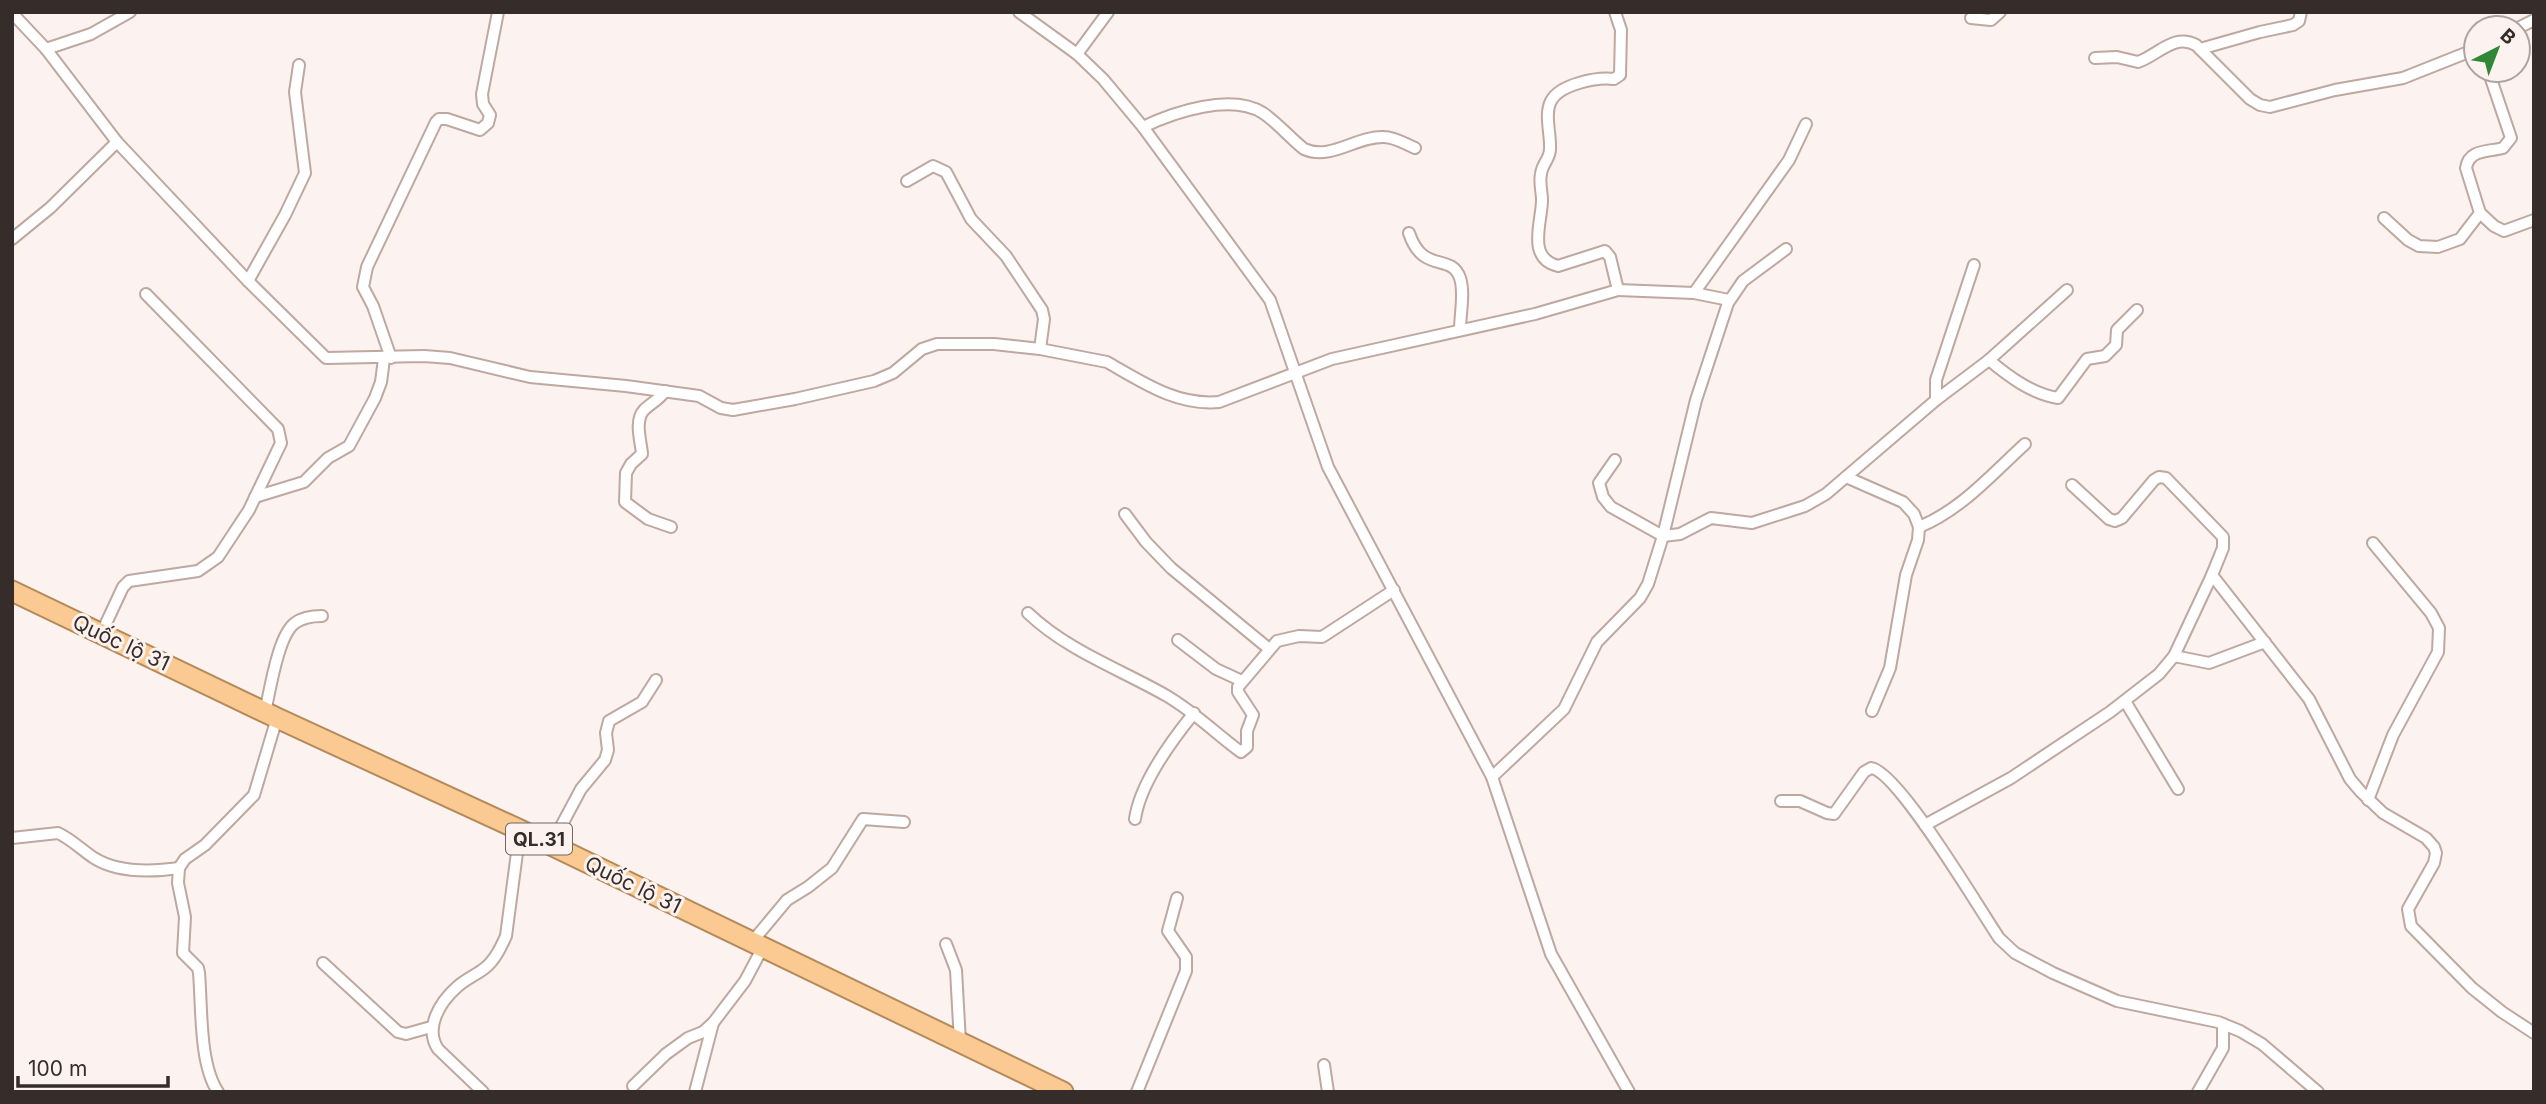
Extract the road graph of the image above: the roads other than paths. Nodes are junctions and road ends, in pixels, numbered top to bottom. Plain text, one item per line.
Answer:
1 (130, 12) edge
2 (498, 12) edge
3 (1019, 12) edge
4 (1108, 12) edge
5 (1615, 12) edge
6 (2000, 12) edge
7 (2301, 12) edge
8 (12, 13) edge
9 (1970, 18) dead end
10 (46, 49) junction
11 (2200, 49) junction
12 (1077, 54) junction
13 (2462, 55) edge
14 (2095, 58) dead end
15 (299, 65) dead end
16 (2493, 84) edge
17 (1806, 124) dead end
18 (1143, 127) junction
19 (117, 142) junction
20 (1415, 148) dead end
21 (906, 181) dead end
22 (2480, 212) junction
23 (2384, 218) dead end
24 (2534, 220) edge
25 (1409, 233) dead end
26 (12, 239) edge
27 (1786, 248) dead end
28 (1974, 265) dead end
29 (248, 281) junction
30 (1618, 290) junction
31 (2067, 290) dead end
32 (1694, 293) junction
33 (146, 294) dead end
34 (1729, 300) junction
35 (2137, 310) dead end
36 (1460, 330) junction
37 (1040, 348) junction
38 (387, 358) junction
39 (1989, 360) junction
40 (1293, 372) junction
41 (665, 391) junction
42 (1936, 400) junction
43 (2025, 444) dead end
44 (1615, 460) dead end
45 (1846, 477) junction
46 (2072, 485) dead end
47 (256, 497) junction
48 (1125, 514) dead end
49 (671, 527) dead end
50 (1919, 527) junction
51 (1663, 536) junction
52 (2373, 543) dead end
53 (2212, 575) junction
54 (1394, 590) junction
55 (12, 591) edge
56 (1028, 613) dead end
57 (322, 615) dead end
58 (102, 634) junction
59 (1178, 640) dead end
60 (2265, 642) junction
61 (1268, 648) junction
62 (2174, 656) junction
63 (656, 680) dead end
64 (1242, 681) junction
65 (2124, 701) junction
66 (1872, 711) dead end
67 (1194, 713) junction
68 (271, 715) junction
69 (1492, 777) junction
70 (2178, 789) dead end
71 (2368, 800) junction
72 (1781, 801) dead end
73 (1135, 819) dead end
74 (904, 822) dead end
75 (1925, 825) junction
76 (520, 830) junction
77 (12, 838) edge
78 (551, 845) junction
79 (179, 868) junction
80 (1177, 898) dead end
81 (758, 942) junction
82 (946, 944) dead end
83 (323, 963) dead end
84 (713, 1023) junction
85 (2223, 1024) junction
86 (431, 1027) junction
87 (2532, 1027) edge
88 (960, 1042) junction
89 (1324, 1065) dead end
90 (633, 1086) dead end
91 (218, 1092) edge
92 (483, 1092) edge
93 (695, 1092) edge
94 (1063, 1092) edge
95 (1137, 1092) edge
96 (1328, 1092) edge
97 (1629, 1092) edge
98 (2197, 1092) edge
99 (2318, 1092) edge

1 - 10 street
2 - 38 street
3 - 12 street
4 - 12 street
5 - 30 street
6 - 9 street
7 - 11 street
8 - 10 street
10 - 19 street
11 - 13 street
11 - 14 street
12 - 18 street
15 - 29 street
16 - 22 street
17 - 32 street
18 - 20 street
18 - 40 street
19 - 26 street
19 - 29 street
21 - 37 street
22 - 23 street
22 - 24 street
25 - 36 street
27 - 34 street
28 - 42 street
29 - 38 street
30 - 32 street
30 - 36 street
31 - 39 street
32 - 34 street
33 - 47 street
34 - 51 street
35 - 39 street
36 - 40 street
37 - 40 street
37 - 41 street
38 - 41 street
38 - 47 street
39 - 42 street
40 - 54 street
41 - 49 street
42 - 45 street
43 - 50 street
44 - 51 street
45 - 50 street
45 - 51 street
46 - 53 street
47 - 58 street
48 - 61 street
50 - 66 street
51 - 69 street
52 - 71 street
53 - 60 street
53 - 62 street
54 - 61 street
54 - 69 street
55 - 58 highway, Quốc lộ 31 / QL.31
56 - 67 street
57 - 68 street
58 - 68 highway, Quốc lộ 31 / QL.31
59 - 64 street
60 - 62 street
60 - 71 street
61 - 64 street
62 - 65 street
63 - 78 street
64 - 67 street
65 - 70 street
65 - 75 street
67 - 73 street
68 - 76 highway, Quốc lộ 31 / QL.31
68 - 79 street
69 - 97 street
71 - 87 street
72 - 75 street
74 - 81 street
75 - 85 street
76 - 78 highway, Quốc lộ 31 / QL.31
76 - 86 street
77 - 79 street
78 - 81 highway, Quốc lộ 31 / QL.31
79 - 91 street
80 - 95 street
81 - 84 street
81 - 88 highway, Quốc lộ 31 / QL.31
82 - 88 street
83 - 86 street
84 - 90 street
84 - 93 street
85 - 98 street
85 - 99 street
86 - 92 street
88 - 94 highway, Quốc lộ 31 / QL.31
89 - 96 street

